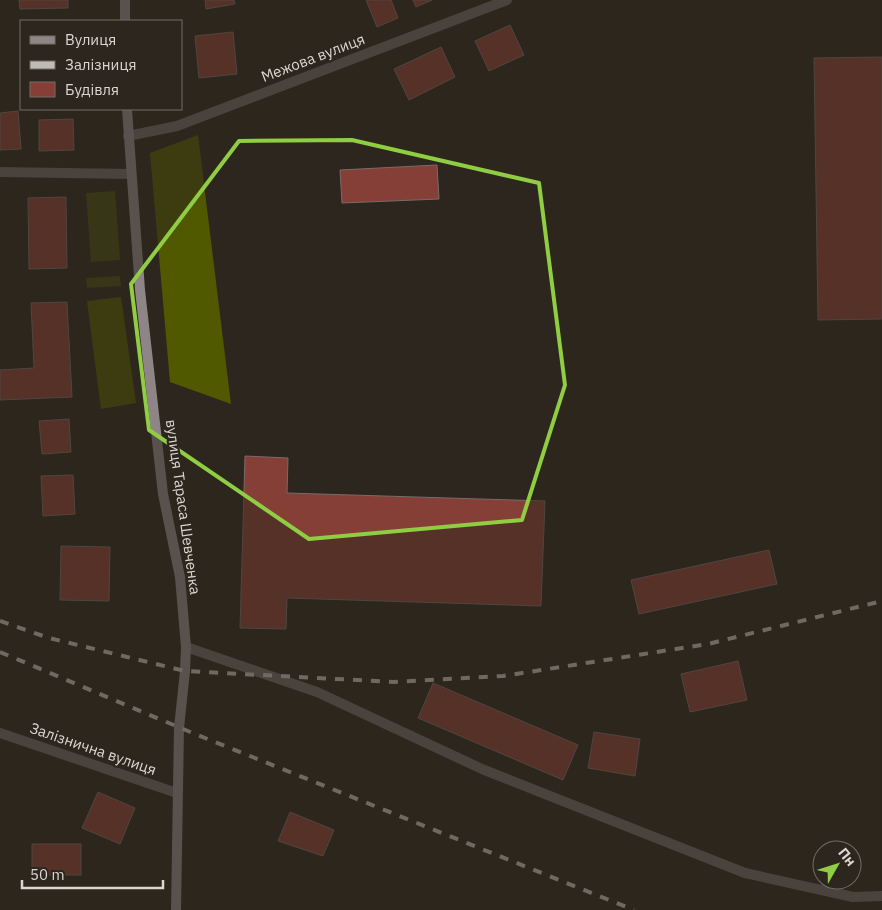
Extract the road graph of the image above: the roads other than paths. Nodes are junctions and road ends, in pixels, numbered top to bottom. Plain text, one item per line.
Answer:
1 (125, 0) edge
2 (507, 0) edge
3 (125, 20) edge
4 (127, 110) edge
5 (128, 136) junction
6 (0, 172) edge
7 (131, 174) junction
8 (186, 647) junction
9 (0, 733) edge
10 (177, 794) junction
11 (877, 896) edge
12 (882, 905) edge
13 (176, 910) edge

1 - 3 street
2 - 5 street, Межова вулиця
4 - 5 street, вулиця Тараса Шевченка
5 - 7 street, вулиця Тараса Шевченка
6 - 7 street
7 - 8 street, вулиця Тараса Шевченка
8 - 10 street, вулиця Тараса Шевченка
8 - 11 street
9 - 10 street, Залізнична вулиця
10 - 13 street, вулиця Тараса Шевченка
11 - 12 street

